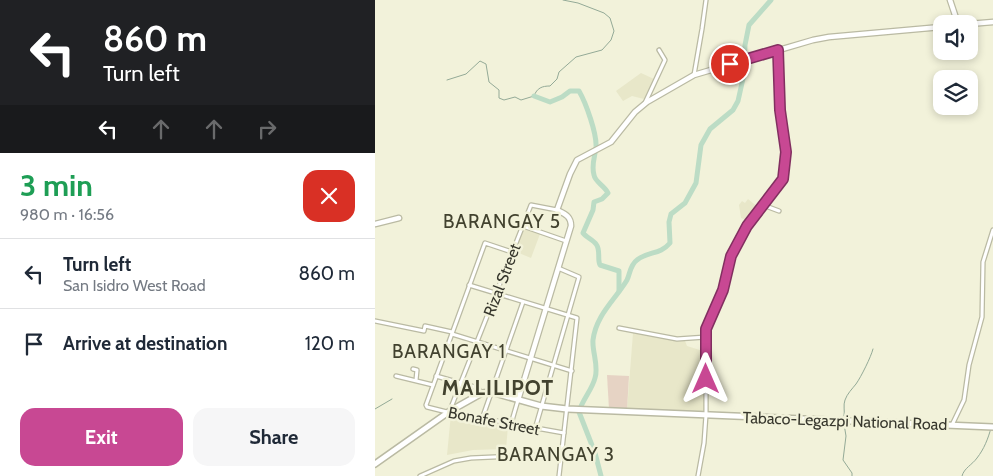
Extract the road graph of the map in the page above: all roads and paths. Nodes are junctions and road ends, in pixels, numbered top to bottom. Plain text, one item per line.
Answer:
1 (705, 0) edge
2 (950, 0) edge
3 (955, 15) edge
4 (993, 22) edge
5 (978, 23) edge
6 (933, 27) edge
7 (659, 50) dead end
8 (778, 50) junction
9 (694, 75) junction
10 (644, 104) junction
11 (763, 205) junction
12 (557, 210) junction
13 (779, 211) dead end
14 (399, 218) dead end
15 (375, 224) edge
16 (523, 226) junction
17 (993, 230) edge
18 (567, 241) junction
19 (512, 252) junction
20 (557, 268) junction
21 (469, 285) junction
22 (496, 294) junction
23 (523, 302) junction
24 (545, 309) junction
25 (567, 315) junction
26 (375, 321) edge
27 (619, 328) dead end
28 (452, 333) junction
29 (706, 337) junction
30 (477, 342) junction
31 (505, 352) junction
32 (530, 359) junction
33 (552, 366) junction
34 (413, 369) dead end
35 (572, 371) junction
36 (396, 376) dead end
37 (436, 376) junction
38 (416, 380) junction
39 (461, 383) junction
40 (433, 384) junction
41 (491, 392) junction
42 (481, 393) junction
43 (518, 400) junction
44 (541, 406) junction
45 (567, 409) junction
46 (449, 412) junction
47 (706, 415) junction
48 (482, 418) junction
49 (511, 424) junction
50 (952, 425) junction
51 (991, 427) edge
52 (535, 429) junction
53 (564, 433) junction
54 (561, 454) junction
55 (375, 464) edge
56 (420, 476) edge
57 (559, 476) edge
58 (698, 476) edge

1 - 9 street
2 - 3 street
4 - 5 street
6 - 8 street
7 - 10 street
8 - 9 street
8 - 11 street
9 - 10 street
10 - 12 street
11 - 13 street
11 - 29 street
12 - 16 street, Rizal Street
12 - 18 street
14 - 15 street
16 - 18 street
16 - 19 street, Rizal Street
17 - 50 street
18 - 20 street
19 - 21 street
19 - 22 street, Rizal Street
20 - 24 street
20 - 25 street
21 - 22 street
21 - 28 street
22 - 23 street
22 - 30 street, Rizal Street
23 - 24 street
23 - 31 street
24 - 25 street
24 - 32 street
25 - 33 street
25 - 35 street
26 - 28 street
27 - 29 street
28 - 30 street
28 - 37 street
29 - 47 street
30 - 31 street
30 - 39 street, Rizal Street
31 - 32 street
31 - 41 street
32 - 33 street
32 - 43 street
33 - 35 street
33 - 44 street
34 - 38 street
35 - 45 street
36 - 38 street
37 - 39 street
37 - 40 street
38 - 40 street
39 - 42 street
39 - 46 street, Rizal Street
40 - 46 street, Bonafe Street
41 - 42 main road
41 - 43 main road, Tabaco-Legazpi National Road
41 - 48 street
42 - 46 main road
43 - 44 main road, Tabaco-Legazpi National Road
43 - 49 street
44 - 45 main road, Tabaco-Legazpi National Road
44 - 52 street
45 - 47 main road, Tabaco-Legazpi National Road
45 - 53 street
46 - 48 street, Bonafe Street
46 - 55 main road
47 - 50 main road, Tabaco-Legazpi National Road
47 - 58 street
48 - 49 street, Bonafe Street
49 - 52 street, Bonafe Street
50 - 51 main road, Tabaco-Legazpi National Road
52 - 53 street, Bonafe Street
53 - 54 street
54 - 56 street
54 - 57 street

